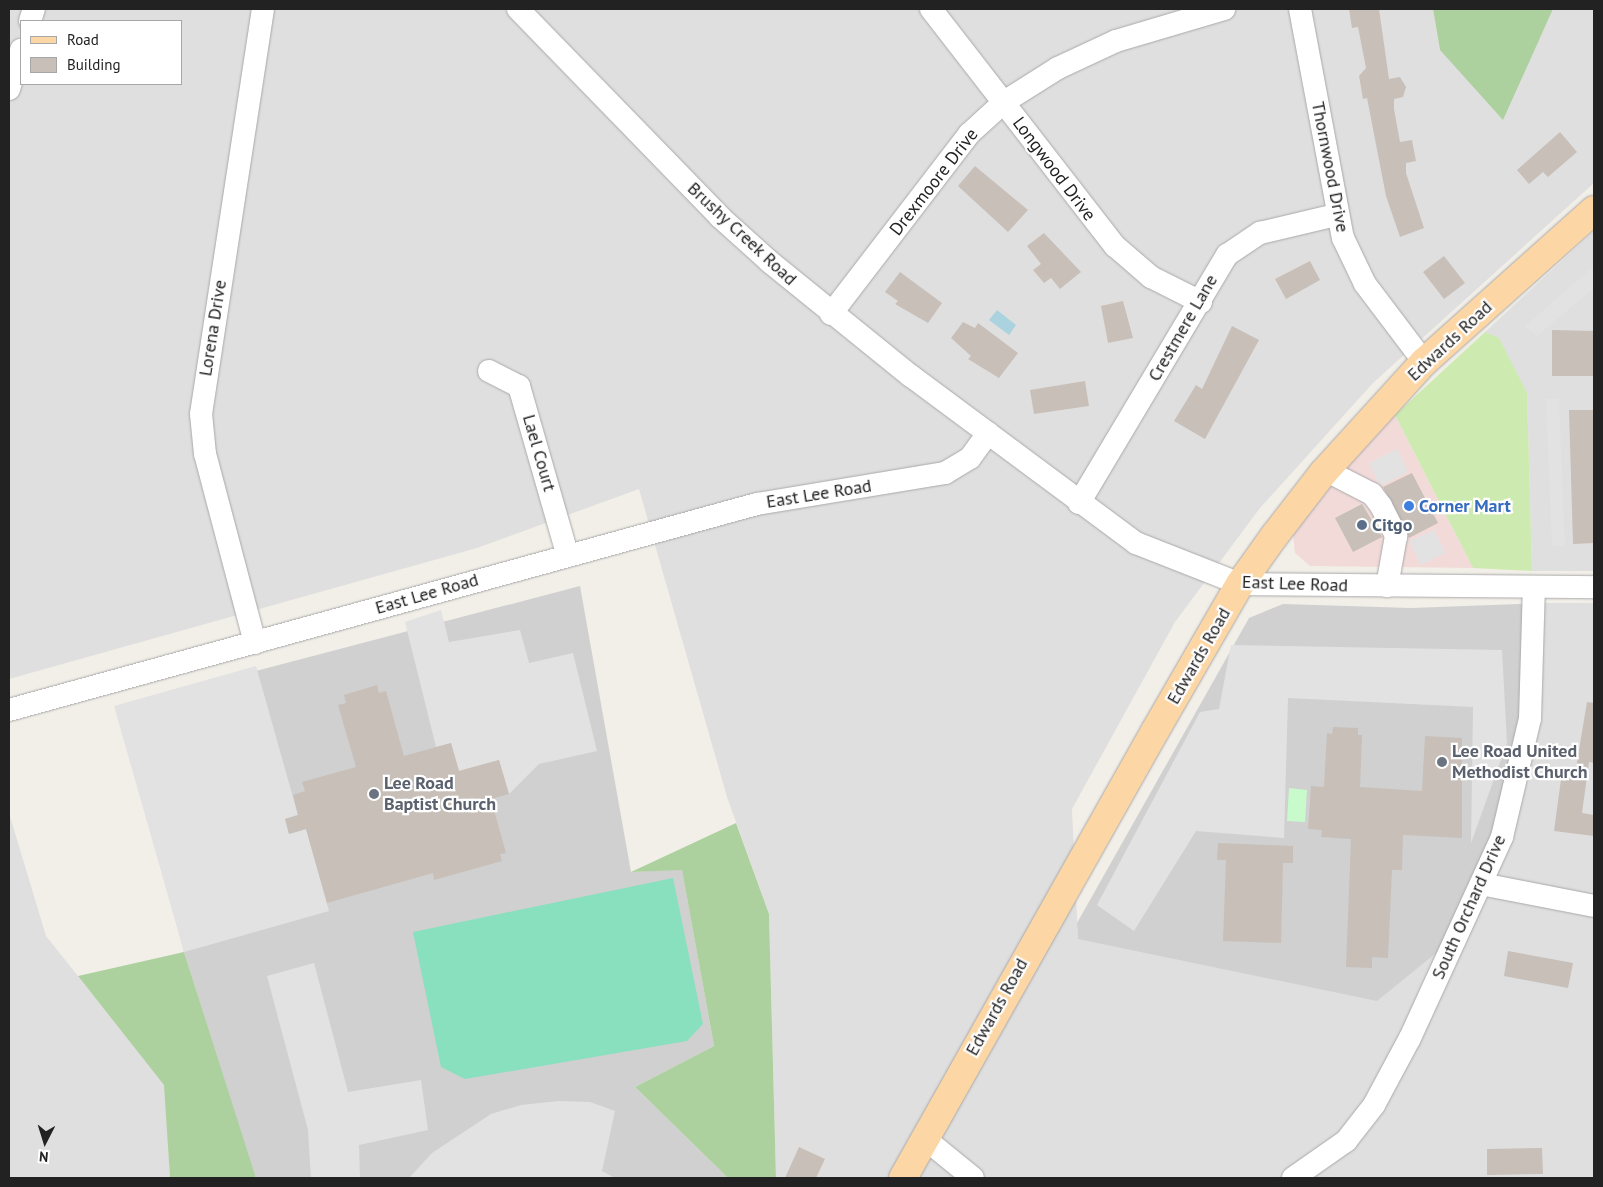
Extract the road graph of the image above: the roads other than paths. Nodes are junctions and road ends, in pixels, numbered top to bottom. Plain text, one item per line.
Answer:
1 (263, 9) edge
2 (518, 9) edge
3 (931, 9) edge
4 (1224, 9) edge
5 (1300, 9) edge
6 (20, 53) edge
7 (9, 89) edge
8 (1004, 102) junction
9 (1594, 210) edge
10 (1336, 215) junction
11 (1201, 302) junction
12 (831, 314) junction
13 (1424, 362) junction
14 (489, 371) dead end
15 (988, 433) junction
16 (1326, 470) junction
17 (1079, 503) junction
18 (567, 553) junction
19 (1240, 584) junction
20 (1387, 586) junction
21 (1534, 587) junction
22 (1594, 587) edge
23 (255, 643) junction
24 (9, 710) edge
25 (1481, 884) junction
26 (1594, 906) edge
27 (924, 1138) junction
28 (1327, 1168) edge
29 (904, 1178) edge
30 (973, 1178) edge
31 (1293, 1178) edge

1 - 23 street, Lorena Drive
2 - 12 street, Brushy Creek Road
3 - 8 street, Longwood Drive
4 - 8 street, Drexmoore Drive
5 - 10 street, Thornwood Drive
6 - 7 street
8 - 11 street, Longwood Drive
8 - 12 street, Drexmoore Drive
9 - 13 main road, Edwards Road
10 - 11 street, Crestmere Lane
10 - 13 street, Thornwood Drive
11 - 17 street, Crestmere Lane
12 - 15 street, Brushy Creek Road
13 - 16 main road, Edwards Road
14 - 18 street, Lael Court
15 - 17 street, East Lee Road
15 - 18 street, East Lee Road
16 - 19 main road, Edwards Road
16 - 20 street
17 - 19 street, East Lee Road
18 - 23 street, East Lee Road
19 - 20 street, East Lee Road
19 - 27 main road, Edwards Road
20 - 21 street, East Lee Road
21 - 22 street, East Lee Road
21 - 25 street, South Orchard Drive
23 - 24 street, East Lee Road
25 - 26 street
25 - 28 street, South Orchard Drive
27 - 29 main road, Edwards Road
27 - 30 street
28 - 31 street, South Orchard Drive

